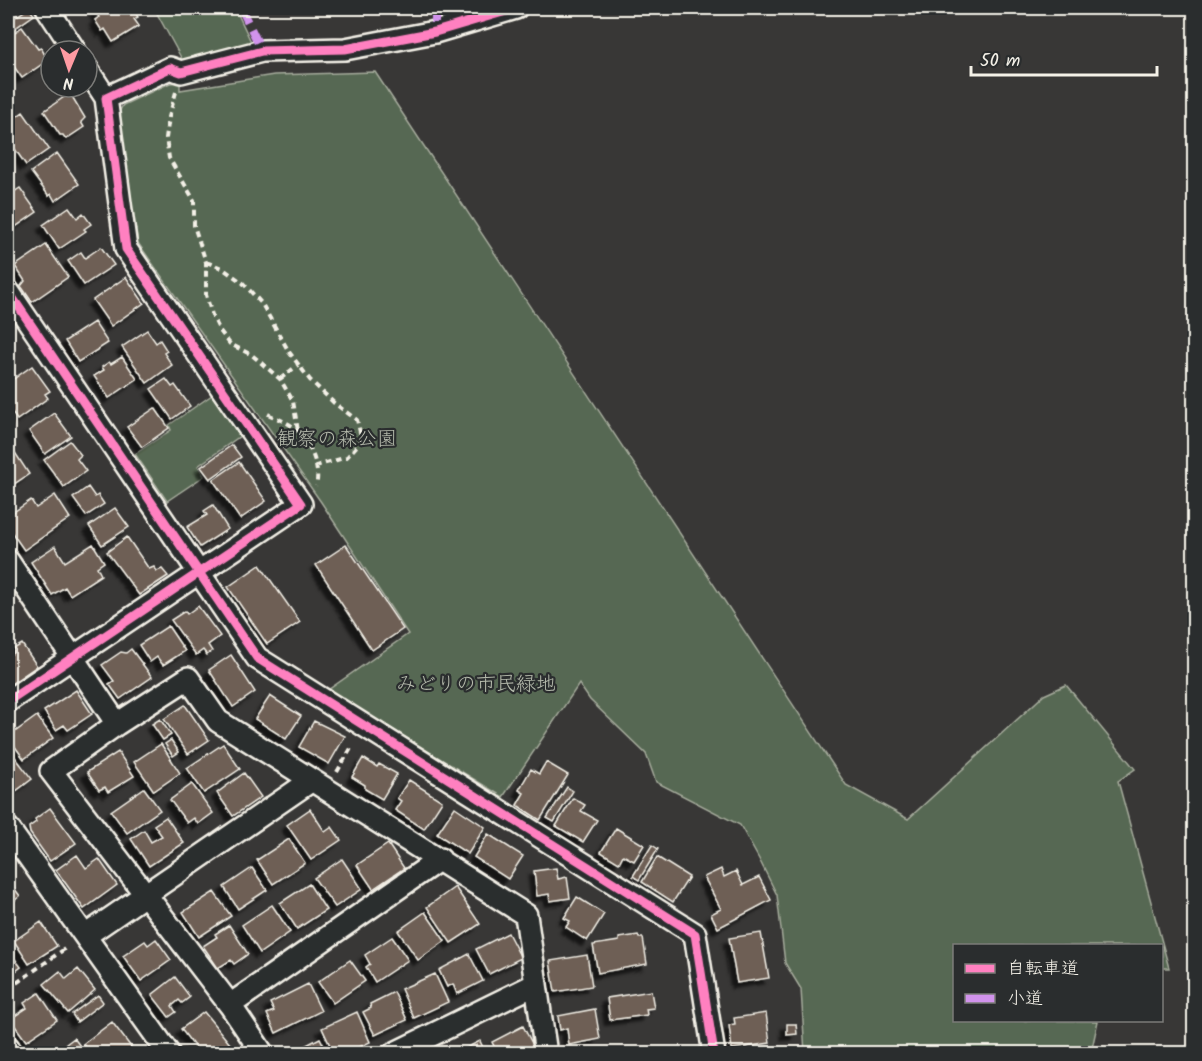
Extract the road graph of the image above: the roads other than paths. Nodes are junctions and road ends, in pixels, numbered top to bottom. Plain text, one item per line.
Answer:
1 (47, 8) edge
2 (516, 8) edge
3 (67, 39) edge
4 (99, 87) edge
5 (106, 98) junction
6 (8, 291) edge
7 (8, 561) edge
8 (199, 572) junction
9 (73, 657) junction
10 (8, 701) edge
11 (117, 724) junction
12 (319, 784) junction
13 (8, 828) edge
14 (440, 859) junction
15 (146, 896) junction
16 (79, 940) junction
17 (536, 984) junction
18 (230, 1005) junction
19 (8, 1047) edge
20 (12, 1053) edge
21 (170, 1053) edge
22 (263, 1053) edge
23 (393, 1053) edge
24 (546, 1053) edge
25 (714, 1053) edge

1 - 3 street
2 - 5 street
4 - 5 street
5 - 8 street
6 - 8 street
7 - 9 street
8 - 9 street
8 - 25 street
9 - 10 street
9 - 11 street
11 - 12 street
11 - 15 street
12 - 14 street
12 - 15 street
13 - 16 street
14 - 17 street
14 - 18 street
15 - 16 street
15 - 18 street
16 - 21 street
17 - 23 street
17 - 24 street
18 - 22 street
19 - 20 street

